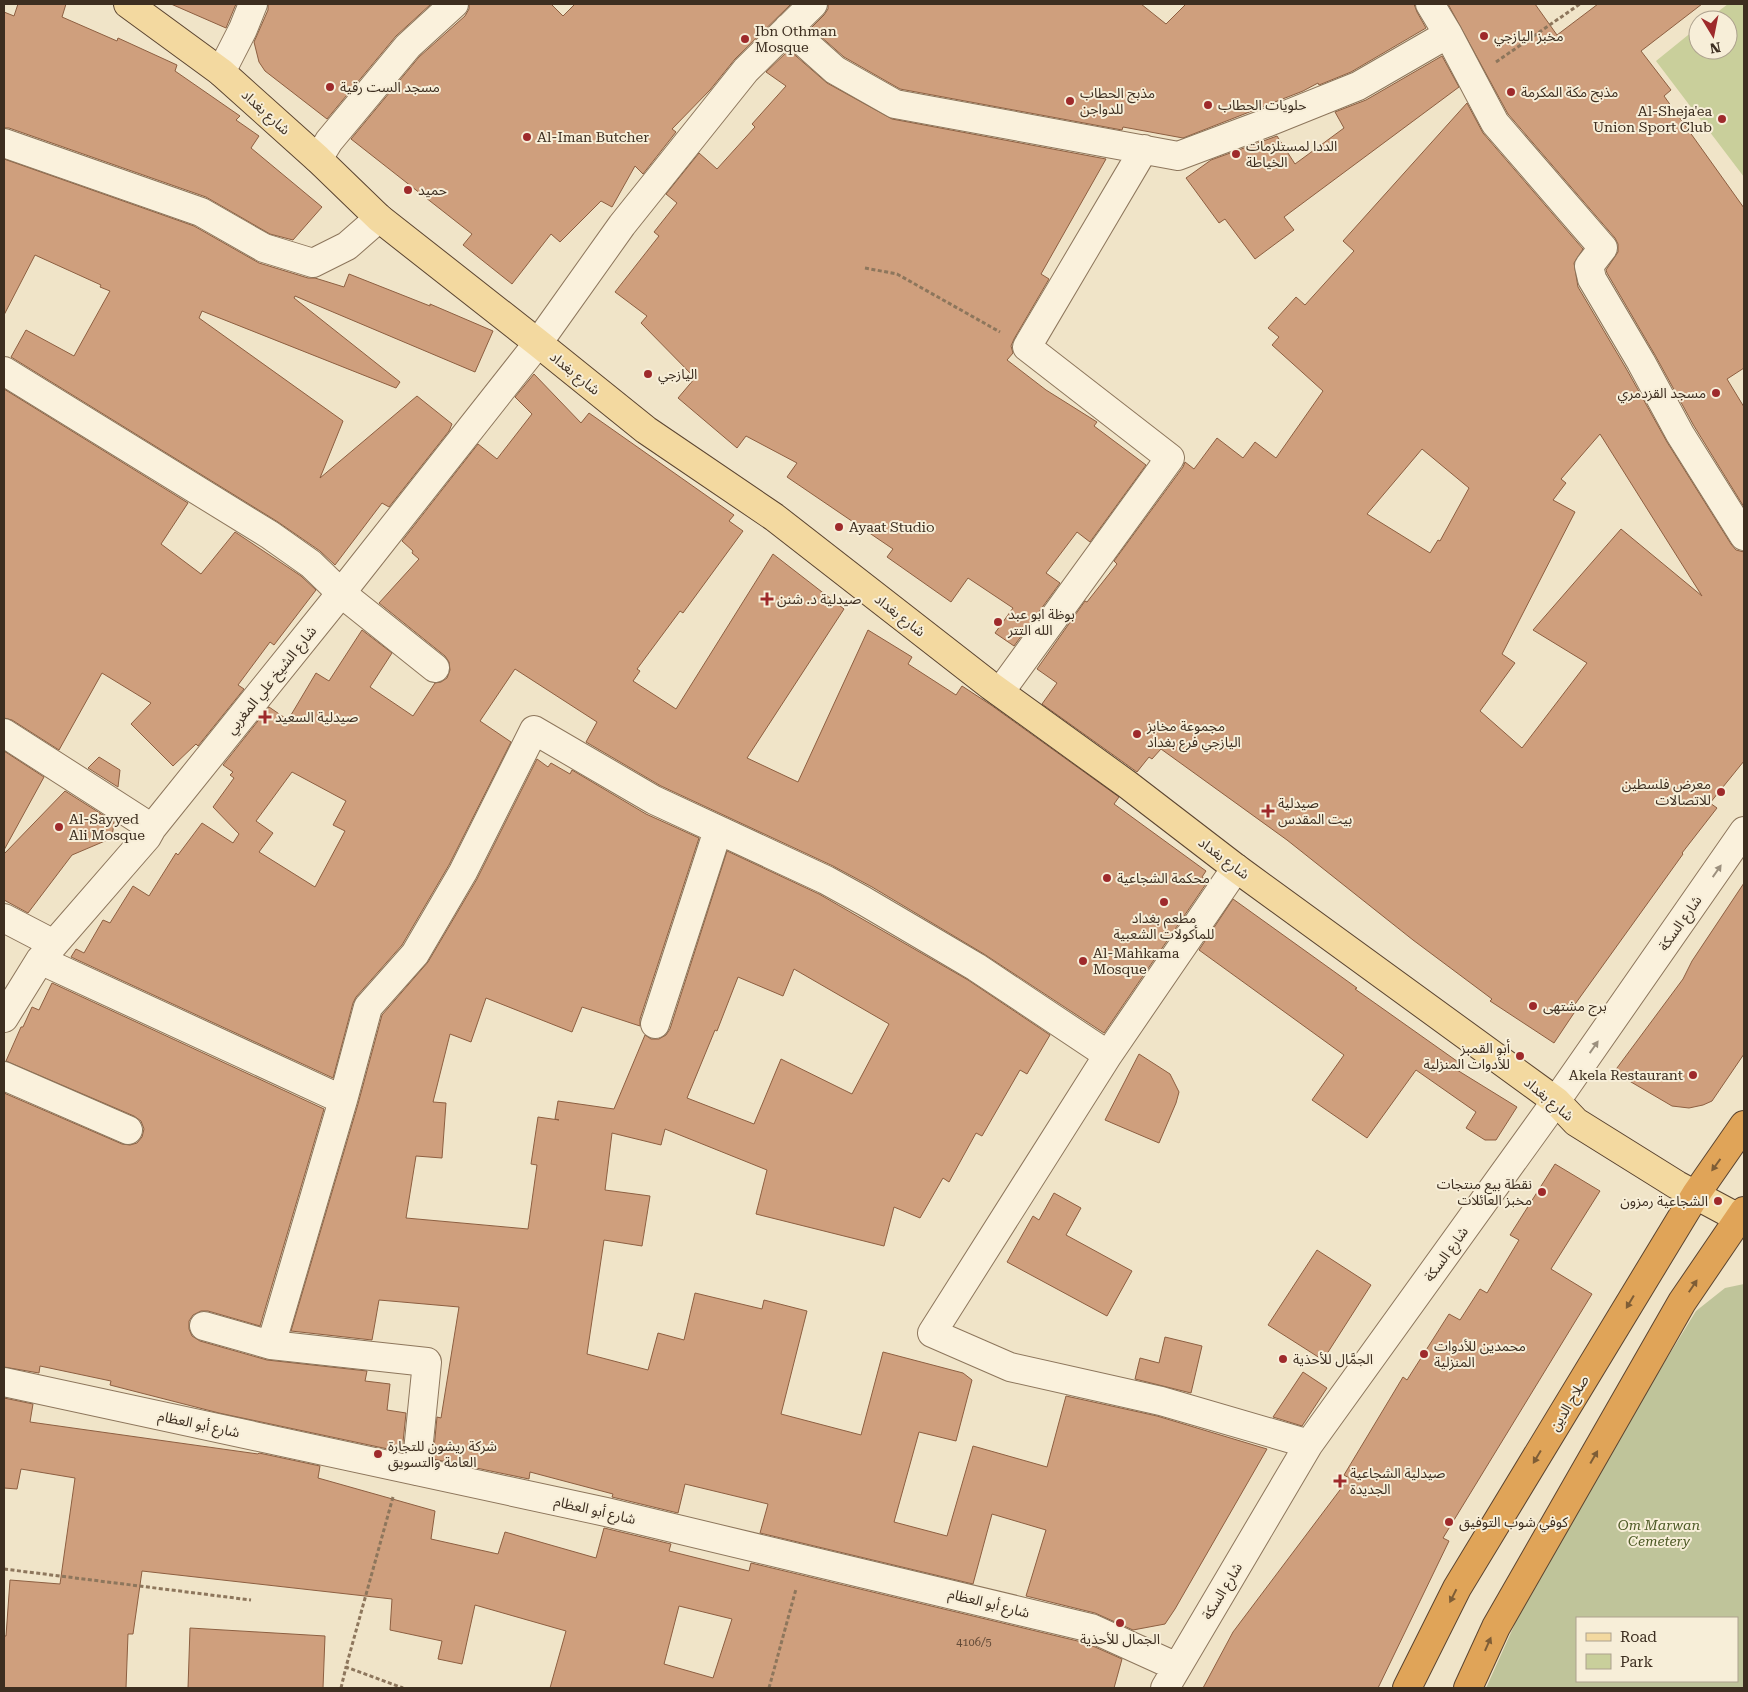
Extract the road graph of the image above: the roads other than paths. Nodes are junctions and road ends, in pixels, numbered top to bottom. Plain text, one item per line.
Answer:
1 (128, 4) edge
2 (254, 4) edge
3 (454, 4) edge
4 (813, 4) edge
5 (1430, 4) edge
6 (788, 28) junction
7 (1448, 34) junction
8 (221, 72) junction
9 (4, 143) edge
10 (1144, 149) junction
11 (318, 159) junction
12 (379, 218) junction
13 (538, 343) junction
14 (4, 371) edge
15 (1744, 536) edge
16 (341, 593) junction
17 (435, 668) dead end
18 (1000, 692) junction
19 (4, 733) edge
20 (152, 828) junction
21 (718, 830) junction
22 (1744, 831) edge
23 (1236, 868) junction
24 (4, 918) edge
25 (47, 952) junction
26 (4, 1018) edge
27 (655, 1024) dead end
28 (1108, 1055) junction
29 (4, 1076) edge
30 (343, 1100) junction
31 (1556, 1101) junction
32 (1744, 1125) edge
33 (128, 1130) dead end
34 (1696, 1194) junction
35 (1743, 1217) edge
36 (204, 1326) dead end
37 (271, 1345) junction
38 (4, 1382) edge
39 (1309, 1444) junction
40 (409, 1469) junction
41 (1171, 1678) edge
42 (1407, 1688) edge
43 (1468, 1688) edge

1 - 8 main road, شارع بغداد
2 - 8 street
3 - 11 street
4 - 6 street, شارع الشيخ علي المغربي
5 - 7 street
6 - 10 street
6 - 13 street, شارع الشيخ علي المغربي
7 - 10 street
7 - 15 street
8 - 11 main road, شارع بغداد
9 - 12 street
10 - 18 street
11 - 12 main road, شارع بغداد
12 - 13 main road, شارع بغداد
13 - 16 street, شارع الشيخ علي المغربي
13 - 18 main road, شارع بغداد
14 - 16 street
16 - 17 street
16 - 20 street, شارع الشيخ علي المغربي
18 - 23 main road, شارع بغداد
19 - 20 street
20 - 25 street, شارع الشيخ علي المغربي
21 - 27 street
21 - 28 street
21 - 30 street
31 -> 22 street, شارع السكة
23 - 28 street
23 - 31 main road, شارع بغداد
24 - 25 street
25 - 26 street, شارع الشيخ علي المغربي
25 - 30 street
28 - 39 street
29 - 33 street
30 - 37 street
31 - 34 main road, شارع بغداد
31 - 39 street, شارع السكة
32 -> 34 highway, صلاح الدين
34 - 35 main road, شارع بغداد
34 -> 42 highway, صلاح الدين
43 -> 35 highway
36 - 37 street
37 - 40 street
38 - 40 street, شارع أبو العظام
39 - 41 street, شارع السكة
40 - 41 street, شارع أبو العظام

